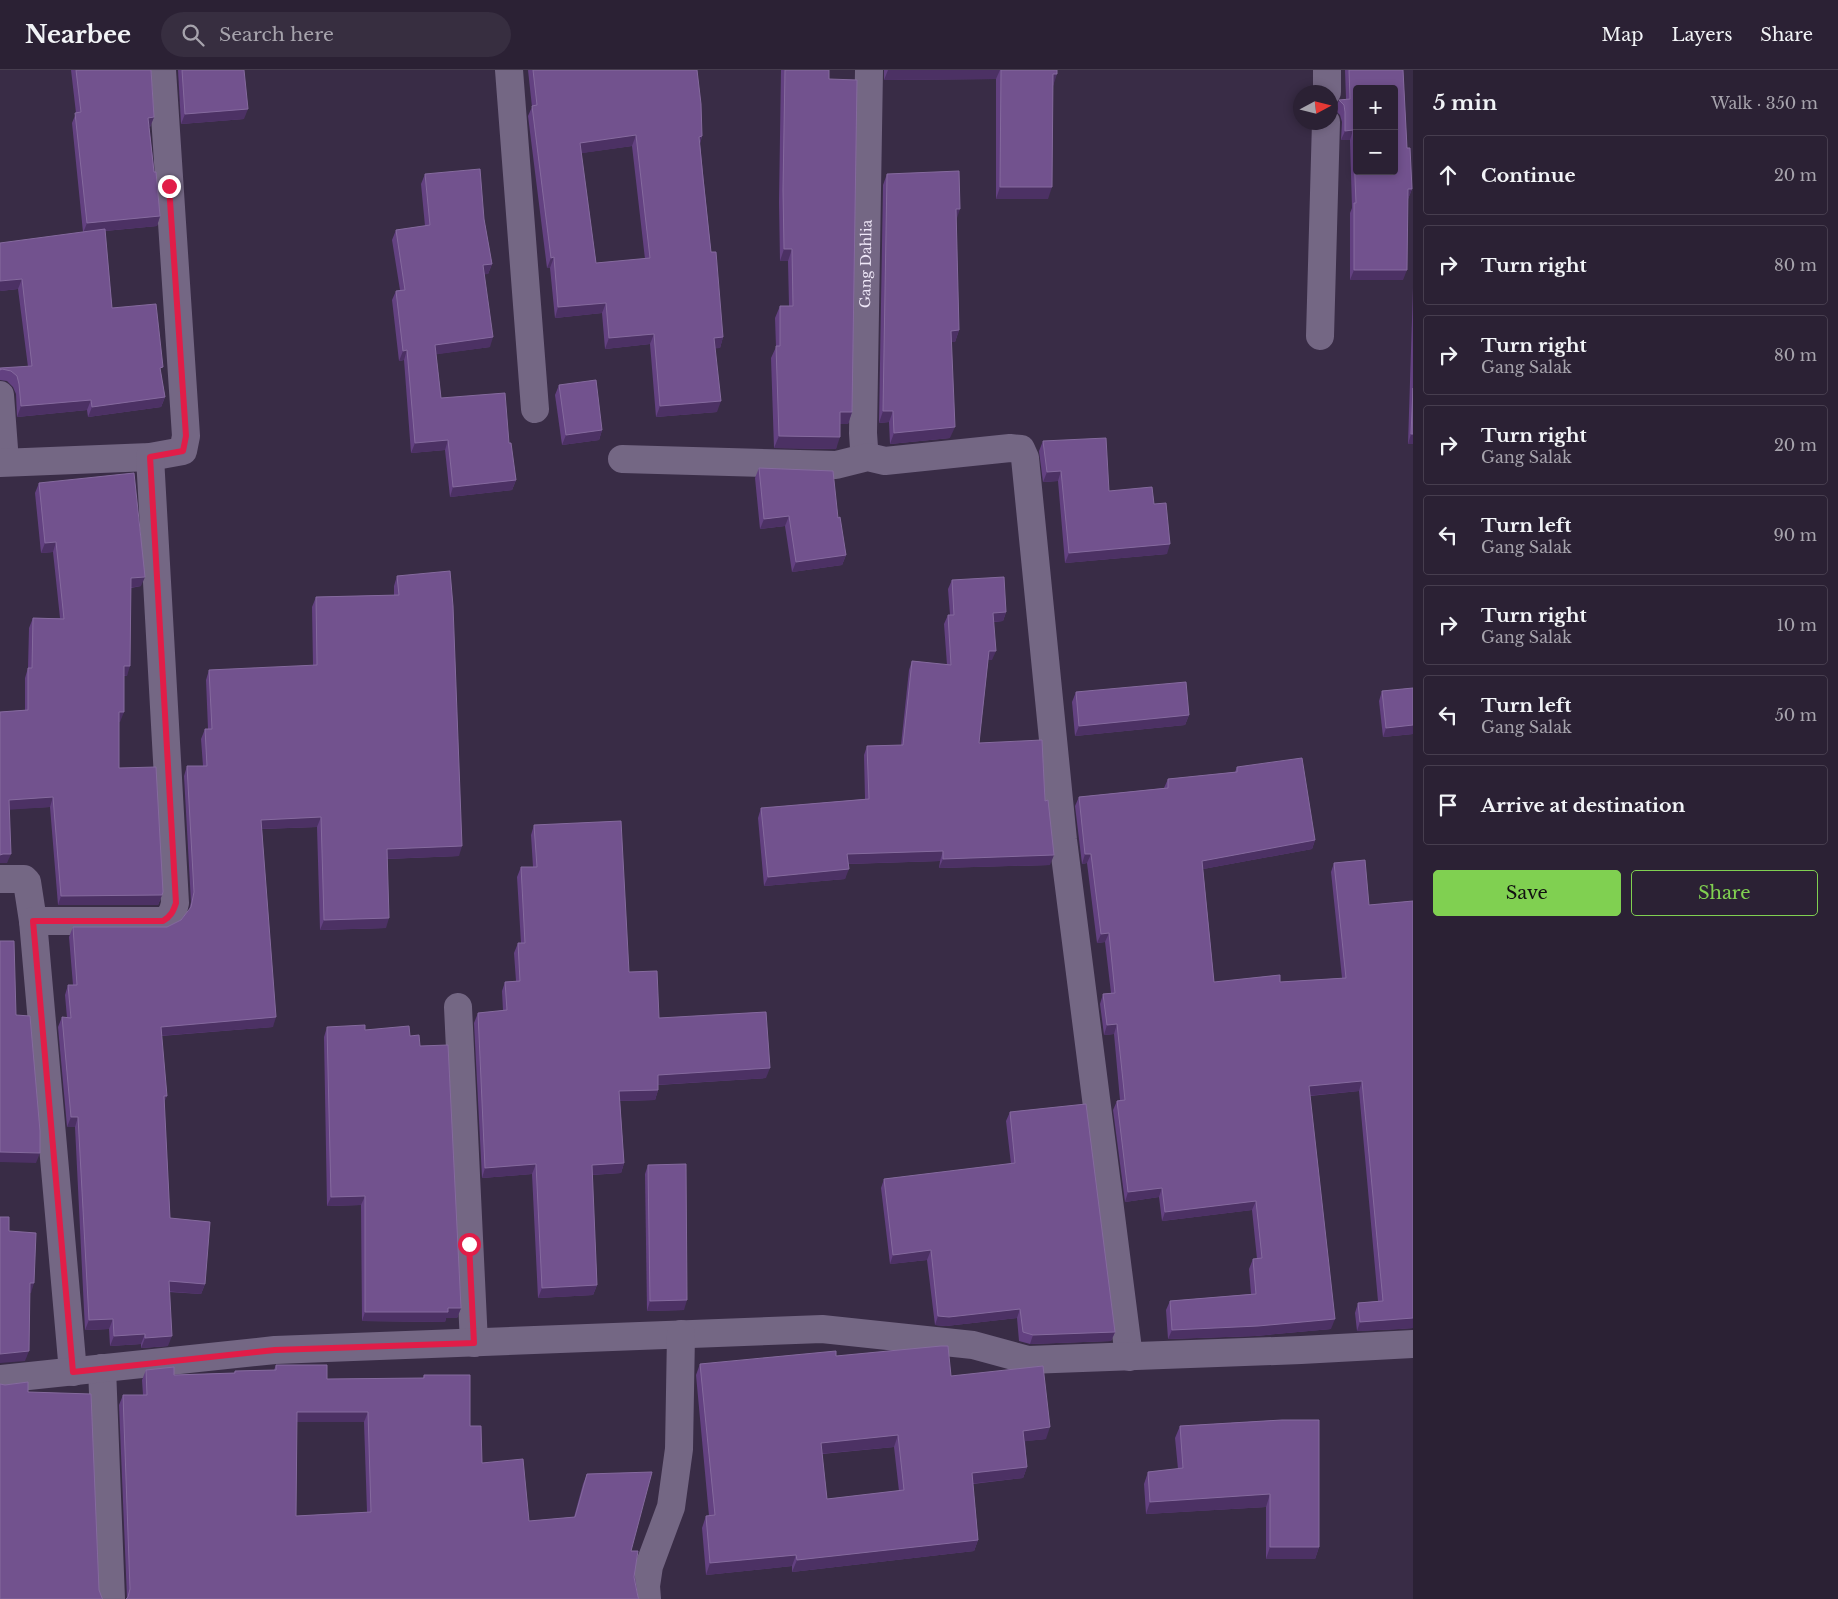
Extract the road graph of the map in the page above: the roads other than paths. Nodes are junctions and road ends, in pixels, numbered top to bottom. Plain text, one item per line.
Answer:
1 (162, 70) edge
2 (509, 70) edge
3 (869, 70) edge
4 (1328, 70) edge
5 (1327, 85) edge
6 (1326, 130) edge
7 (1320, 336) dead end
8 (0, 395) edge
9 (535, 409) dead end
10 (150, 457) junction
11 (868, 458) junction
12 (622, 459) dead end
13 (2, 462) edge
14 (0, 879) edge
15 (33, 921) junction
16 (458, 1007) dead end
17 (681, 1334) junction
18 (474, 1343) junction
19 (1413, 1344) edge
20 (1129, 1357) junction
21 (102, 1368) junction
22 (73, 1372) junction
23 (0, 1379) edge
24 (111, 1599) edge
25 (646, 1599) edge

1 - 10 street
2 - 9 street
3 - 11 street, Gang Dahlia
4 - 5 street
6 - 7 street
8 - 13 street
10 - 13 street
10 - 15 street
11 - 12 street
11 - 20 street
14 - 15 street
15 - 22 street
16 - 18 street
17 - 18 street
17 - 20 street
17 - 25 street
18 - 21 street
19 - 20 street
21 - 22 street
21 - 24 street
22 - 23 street

